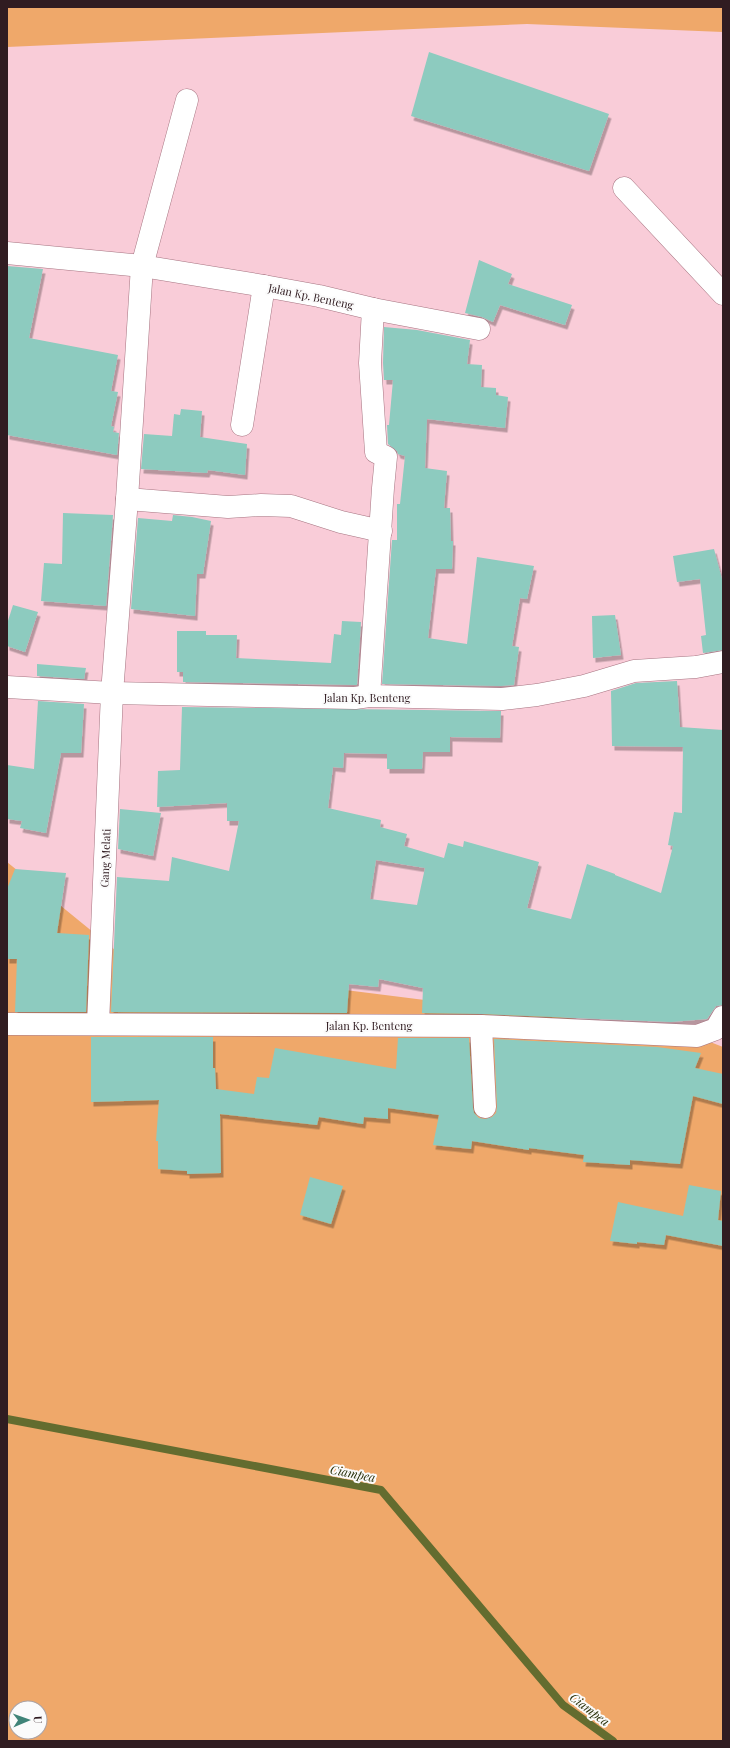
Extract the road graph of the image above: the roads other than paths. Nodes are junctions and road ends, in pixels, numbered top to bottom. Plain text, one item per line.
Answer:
1 (187, 100) dead end
2 (624, 188) dead end
3 (7, 253) edge
4 (142, 266) junction
5 (264, 286) junction
6 (723, 294) edge
7 (373, 309) junction
8 (478, 329) dead end
9 (242, 425) dead end
10 (127, 499) junction
11 (381, 531) junction
12 (723, 662) edge
13 (7, 687) edge
14 (112, 693) junction
15 (369, 696) junction
16 (723, 1017) edge
17 (7, 1024) edge
18 (98, 1024) junction
19 (481, 1026) junction
20 (485, 1107) dead end

1 - 4 street, Gang Melati
2 - 6 street
3 - 4 street, Jalan Kp. Benteng
4 - 5 street, Jalan Kp. Benteng
4 - 10 street, Gang Melati
5 - 7 street, Jalan Kp. Benteng
5 - 9 street
7 - 8 street, Jalan Kp. Benteng
7 - 11 street
10 - 11 street
10 - 14 street, Gang Melati
11 - 15 street
12 - 15 street, Jalan Kp. Benteng
13 - 14 street, Jalan Kp. Benteng
14 - 15 street, Jalan Kp. Benteng
14 - 18 street, Gang Melati
16 - 19 street, Jalan Kp. Benteng
17 - 18 street, Jalan Kp. Benteng
18 - 19 street, Jalan Kp. Benteng
19 - 20 street

